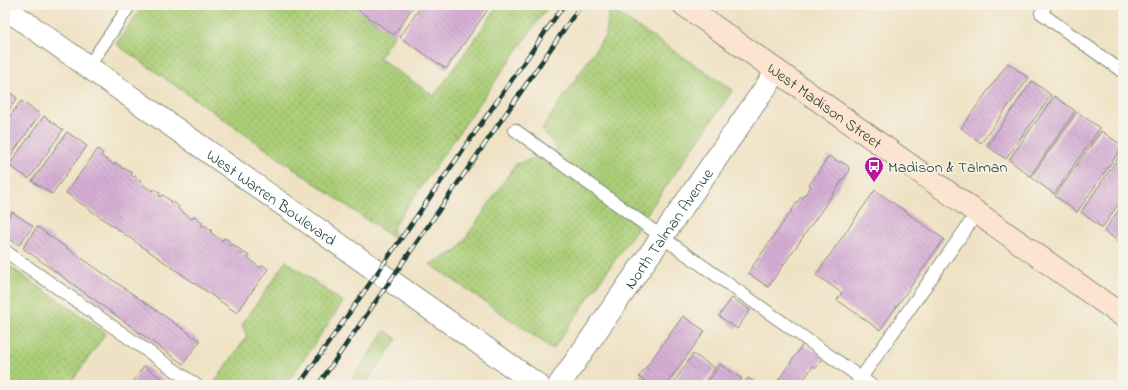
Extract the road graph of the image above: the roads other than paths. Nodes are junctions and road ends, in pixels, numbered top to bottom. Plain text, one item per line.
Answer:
1 (130, 5) edge
2 (684, 5) edge
3 (1046, 5) edge
4 (5, 8) edge
5 (88, 67) junction
6 (777, 71) junction
7 (1123, 72) edge
8 (515, 130) dead end
9 (977, 212) junction
10 (662, 237) junction
11 (5, 251) edge
12 (1123, 316) edge
13 (863, 383) edge
14 (196, 385) edge
15 (538, 385) edge
16 (559, 385) edge

1 - 5 lane
2 - 6 main road, West Madison Street
3 - 7 lane
4 - 5 street, West Warren Boulevard
5 - 15 street, West Warren Boulevard
6 - 9 main road, West Madison Street
6 - 10 street, North Talman Avenue
8 - 10 lane
9 - 12 main road, West Madison Street
9 - 13 lane
10 - 13 lane
10 - 16 street, North Talman Avenue
11 - 14 lane

